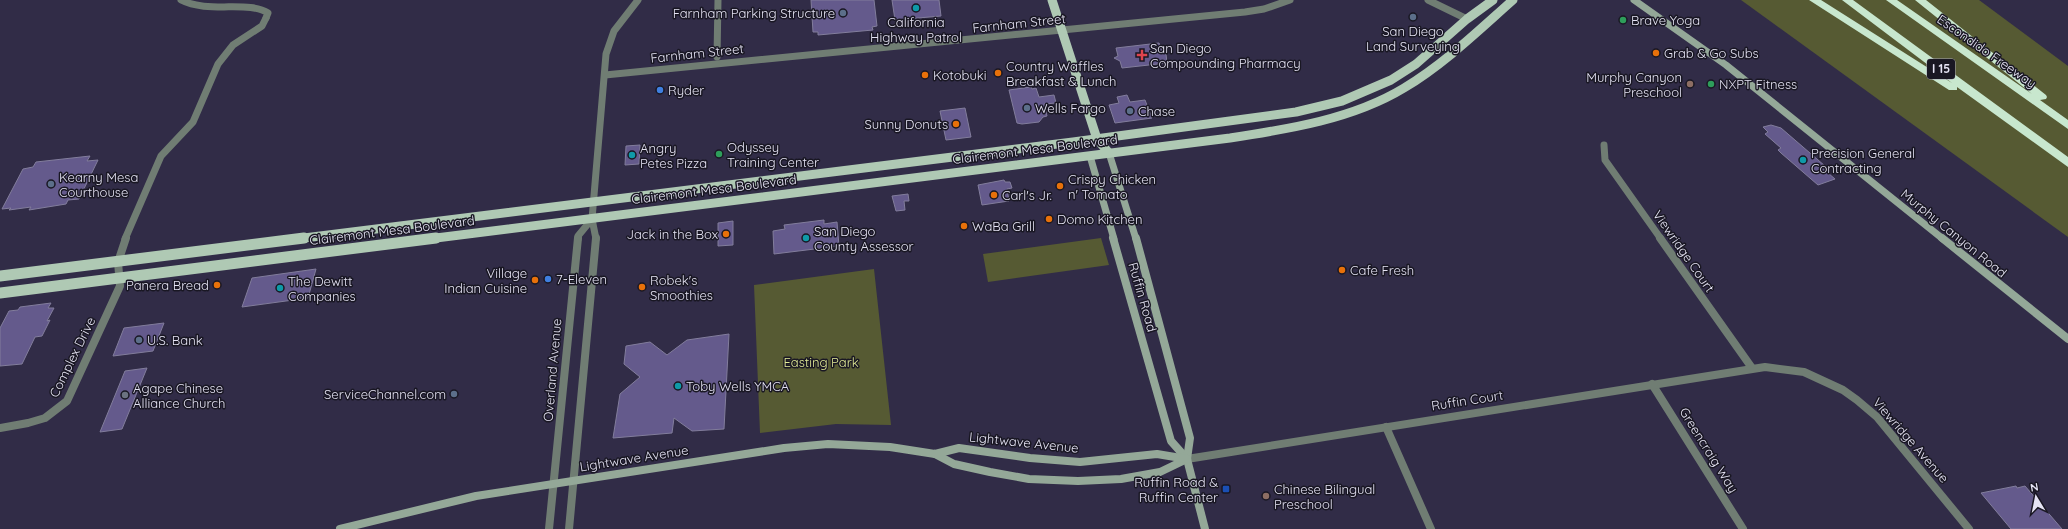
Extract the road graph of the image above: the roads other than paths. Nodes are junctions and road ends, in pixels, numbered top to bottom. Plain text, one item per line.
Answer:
1 (181, 0) edge
2 (638, 0) edge
3 (718, 0) edge
4 (1052, 0) edge
5 (1290, 0) edge
6 (1428, 0) edge
7 (1493, 0) edge
8 (1513, 0) edge
9 (1634, 0) edge
10 (1814, 0) edge
11 (1847, 0) edge
12 (1891, 0) edge
13 (1920, 0) edge
14 (1467, 19) junction
15 (1062, 30) junction
16 (717, 57) dead end
17 (605, 75) junction
18 (2068, 118) edge
19 (2068, 125) edge
20 (1097, 139) junction
21 (2035, 139) junction
22 (1604, 145) dead end
23 (1109, 153) junction
24 (1090, 156) junction
25 (2068, 163) edge
26 (594, 202) junction
27 (592, 219) junction
28 (118, 262) junction
29 (0, 276) edge
30 (120, 279) junction
31 (0, 293) edge
32 (2068, 339) edge
33 (1752, 368) junction
34 (1652, 384) junction
35 (1386, 427) junction
36 (0, 428) edge
37 (936, 454) junction
38 (1187, 459) junction
39 (574, 480) junction
40 (554, 484) junction
41 (340, 529) edge
42 (549, 529) edge
43 (569, 529) edge
44 (1205, 529) edge
45 (1431, 529) edge
46 (1743, 529) edge
47 (1970, 529) edge

1 - 28 street
2 - 17 street
3 - 16 street
4 - 15 main road, Ruffin Road
5 - 15 street, Farnham Street
6 - 14 street
7 - 14 main road, Clairemont Mesa Boulevard
8 - 23 main road, Clairemont Mesa Boulevard
9 - 32 main road, Murphy Canyon Road
10 - 21 highway
11 - 21 highway, I 15
12 - 19 highway, Escondido Freeway / I 15
13 - 18 highway
14 - 20 main road, Clairemont Mesa Boulevard
15 - 17 street, Farnham Street
15 - 20 main road, Ruffin Road
17 - 26 street
20 - 23 main road, Ruffin Road
20 - 24 main road
20 - 26 main road, Clairemont Mesa Boulevard
21 - 25 highway, I 15
22 - 33 street, Viewridge Court
23 - 24 main road, Clairemont Mesa Boulevard
23 - 38 main road, Ruffin Road
24 - 27 main road, Clairemont Mesa Boulevard
24 - 38 main road, Ruffin Road
26 - 27 street
26 - 28 main road, Clairemont Mesa Boulevard
27 - 30 main road, Clairemont Mesa Boulevard
27 - 39 street
27 - 40 street, Overland Avenue
28 - 29 main road, Clairemont Mesa Boulevard
28 - 30 street
30 - 31 main road, Clairemont Mesa Boulevard
30 - 36 street, Complex Drive
33 - 34 street, Ruffin Court
33 - 47 street, Viewridge Avenue
34 - 35 street, Ruffin Court
34 - 46 street, Greencraig Way
35 - 38 street, Ruffin Court
35 - 45 street
37 - 38 main road, Lightwave Avenue
37 - 38 main road, Lightwave Avenue
37 - 39 main road, Lightwave Avenue
38 - 44 main road, Ruffin Road
39 - 40 main road, Lightwave Avenue
39 - 43 street
40 - 41 main road, Lightwave Avenue
40 - 42 street, Overland Avenue

